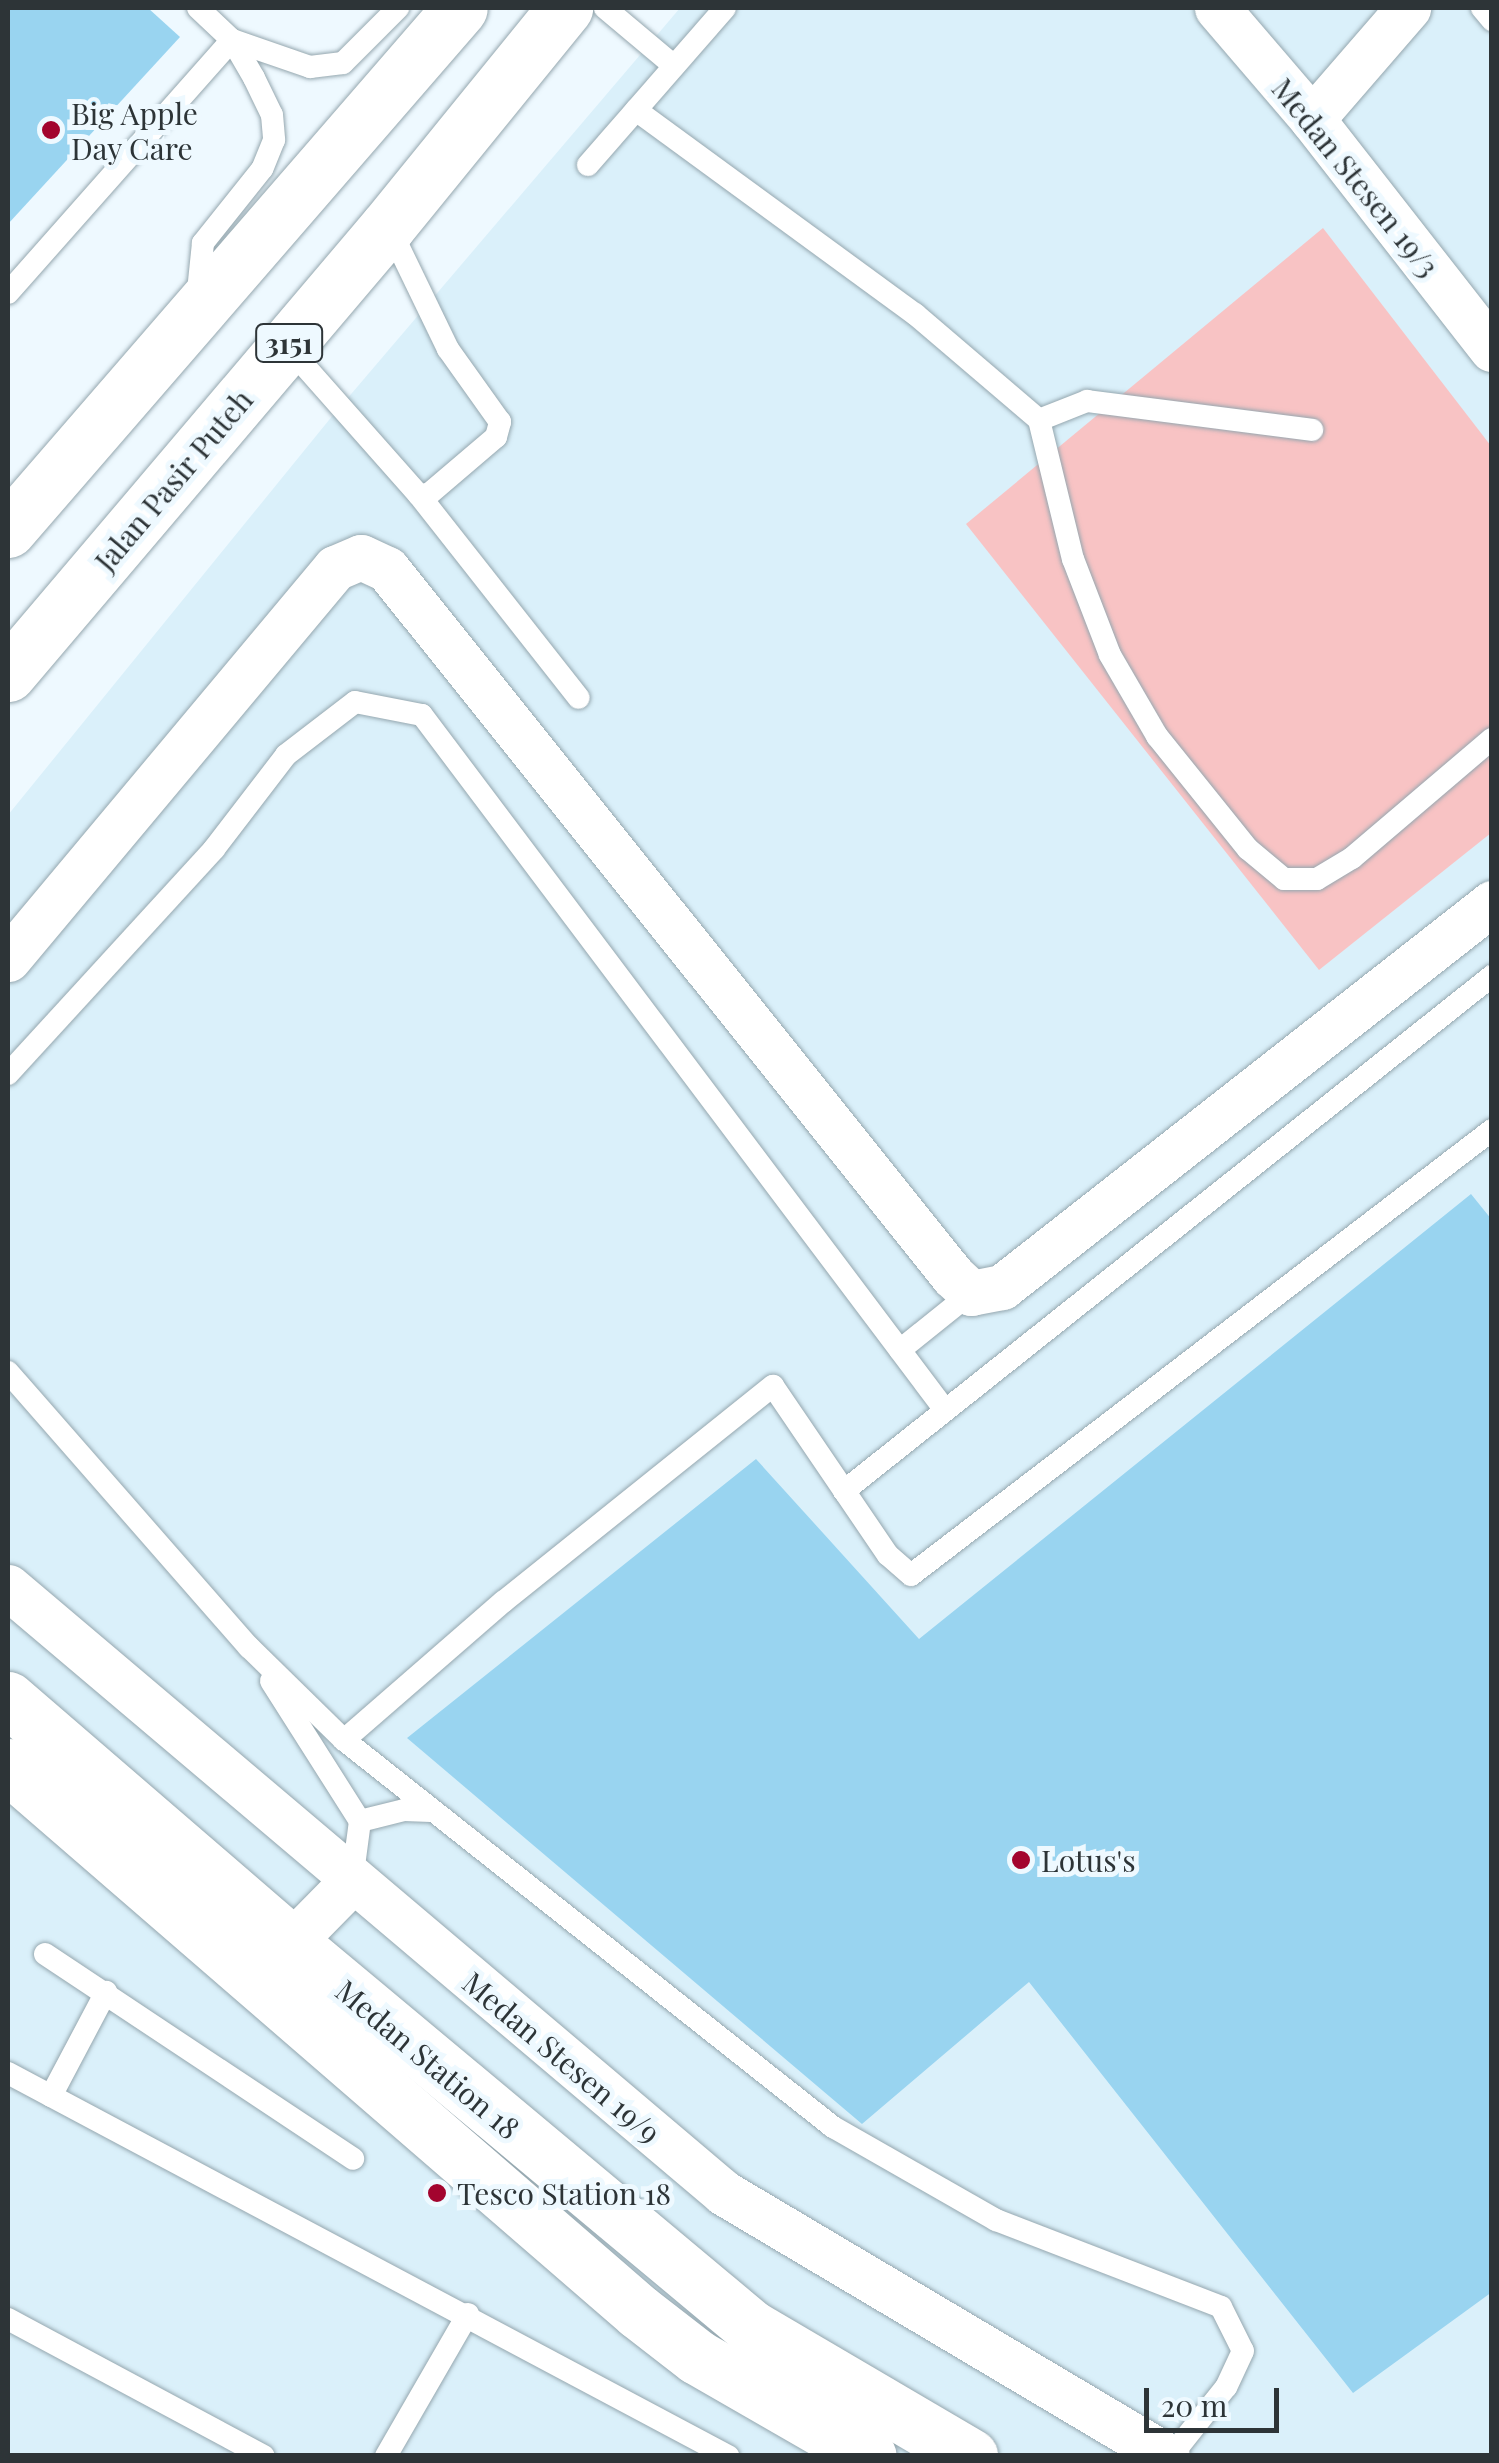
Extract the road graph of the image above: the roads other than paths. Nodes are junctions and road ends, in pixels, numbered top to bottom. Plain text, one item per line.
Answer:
1 (198, 8) edge
2 (398, 8) edge
3 (460, 8) edge
4 (565, 8) edge
5 (605, 8) edge
6 (725, 8) edge
7 (1217, 8) edge
8 (1408, 8) edge
9 (1482, 8) edge
10 (1492, 20) edge
11 (232, 40) junction
12 (674, 66) junction
13 (636, 110) junction
14 (1312, 119) junction
15 (588, 165) dead end
16 (388, 226) junction
17 (8, 292) edge
18 (196, 317) junction
19 (287, 346) junction
20 (1492, 349) edge
21 (1039, 420) junction
22 (1312, 430) dead end
23 (418, 495) junction
24 (8, 530) edge
25 (8, 674) edge
26 (578, 698) dead end
27 (1492, 739) edge
28 (1492, 903) edge
29 (8, 959) edge
30 (1492, 976) edge
31 (8, 1074) edge
32 (1492, 1130) edge
33 (971, 1292) junction
34 (900, 1350) junction
35 (8, 1372) edge
36 (945, 1410) junction
37 (844, 1491) junction
38 (8, 1587) edge
39 (249, 1647) junction
40 (8, 1699) edge
41 (344, 1740) junction
42 (8, 1766) edge
43 (431, 1811) junction
44 (360, 1822) junction
45 (352, 1881) junction
46 (291, 1943) junction
47 (45, 1954) dead end
48 (106, 1992) junction
49 (8, 2074) edge
50 (51, 2096) junction
51 (353, 2159) dead end
52 (468, 2314) junction
53 (8, 2319) edge
54 (264, 2456) edge
55 (386, 2456) edge
56 (728, 2456) edge
57 (870, 2456) edge
58 (970, 2456) edge
59 (1169, 2456) edge

1 - 11 lane
2 - 11 lane
3 - 18 street
4 - 16 street, Jalan Pasir Puteh / 3151
5 - 12 lane
6 - 12 lane
7 - 14 street, Medan Stesen 19/3
8 - 14 street
9 - 10 lane
11 - 17 lane
11 - 18 lane
12 - 13 lane
13 - 15 lane
13 - 21 lane
14 - 20 street, Medan Stesen 19/3
16 - 19 street, Jalan Pasir Puteh / 3151
16 - 23 lane
18 - 24 street
19 - 23 lane
19 - 25 street, Jalan Pasir Puteh / 3151
21 - 22 lane
21 - 27 lane
23 - 26 lane
28 - 33 street
29 - 33 street
30 - 36 lane
31 - 34 lane
32 - 37 lane
33 - 34 lane
34 - 36 lane
35 - 39 lane
36 - 37 lane
37 - 41 lane
38 - 45 street, Medan Stesen 19/9
39 - 41 lane
39 - 44 lane
40 - 46 street, Medan Station 18
41 - 43 lane
42 - 57 street, Medan Station 18
43 - 44 lane
43 - 59 lane
44 - 45 lane
45 - 46 street
45 - 59 street, Medan Stesen 19/9
46 - 58 street, Medan Station 18
47 - 48 lane
48 - 50 lane
48 - 51 lane
49 - 50 lane
50 - 52 lane
52 - 55 lane
52 - 56 lane
53 - 54 lane

